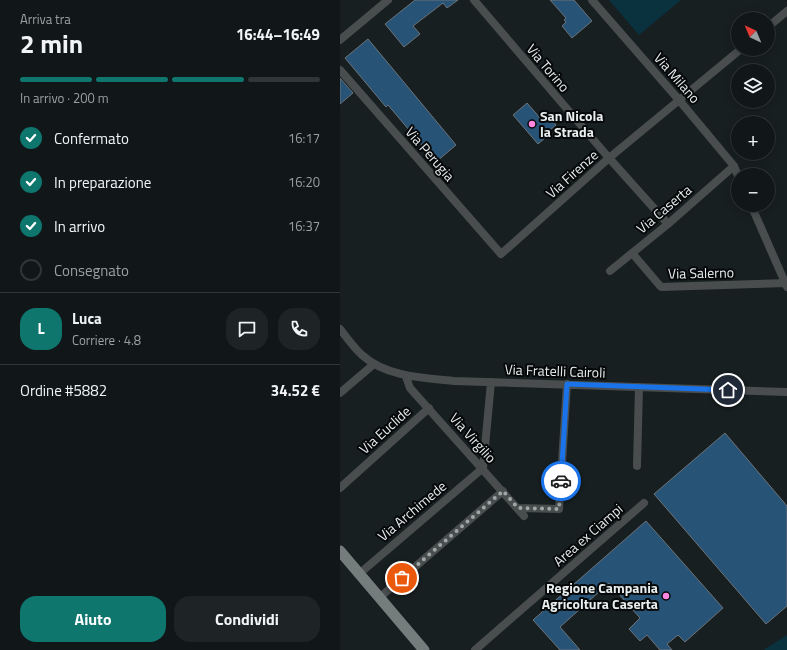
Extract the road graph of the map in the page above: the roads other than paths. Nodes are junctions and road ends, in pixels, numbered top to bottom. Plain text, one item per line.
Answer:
1 (388, 0) edge
2 (474, 0) edge
3 (592, 0) edge
4 (787, 12) edge
5 (775, 21) edge
6 (340, 40) edge
7 (732, 56) edge
8 (340, 70) edge
9 (679, 100) junction
10 (609, 158) junction
11 (734, 166) joint
12 (754, 212) edge
13 (668, 224) junction
14 (632, 253) junction
15 (501, 254) joint
16 (610, 271) dead end
17 (787, 285) edge
18 (340, 329) edge
19 (374, 364) junction
20 (406, 377) junction
21 (491, 382) junction
22 (567, 384) junction
23 (639, 387) junction
24 (787, 392) edge
25 (340, 393) edge
26 (429, 408) junction
27 (637, 466) dead end
28 (483, 468) junction
29 (340, 488) edge
30 (503, 491) junction
31 (644, 503) dead end
32 (518, 508) junction
33 (524, 516) dead end
34 (340, 551) edge
35 (359, 574) junction
36 (379, 598) junction
37 (424, 650) edge
38 (475, 650) edge

1 - 6 street
2 - 10 street, Via Torino
3 - 9 street, Via Milano
4 - 5 street
7 - 9 street, Via Firenze
8 - 15 street, Via Perugia
9 - 10 street, Via Firenze
9 - 11 street, Via Milano
10 - 13 street, Via Torino
10 - 15 street, Via Firenze
11 - 13 street, Via Caserta
12 - 17 street
13 - 14 street, Via Caserta
14 - 16 street, Via Caserta
14 - 17 street, Via Salerno
18 - 19 street, Via Fratelli Cairoli
19 - 20 street, Via Fratelli Cairoli
19 - 25 street
20 - 21 street, Via Fratelli Cairoli
20 - 26 street, Via Virgilio
21 - 22 street, Via Fratelli Cairoli
21 - 28 street
22 - 23 street, Via Fratelli Cairoli
22 - 32 street
23 - 24 street, Via Fratelli Cairoli
23 - 27 street
26 - 28 street, Via Virgilio
26 - 29 street, Via Euclide
28 - 30 street, Via Virgilio
28 - 35 street, Via Archimede
30 - 32 street, Via Virgilio
30 - 36 street
31 - 38 street, Area ex Ciampi
32 - 33 street, Via Virgilio
34 - 35 main road
35 - 36 main road
36 - 37 main road

